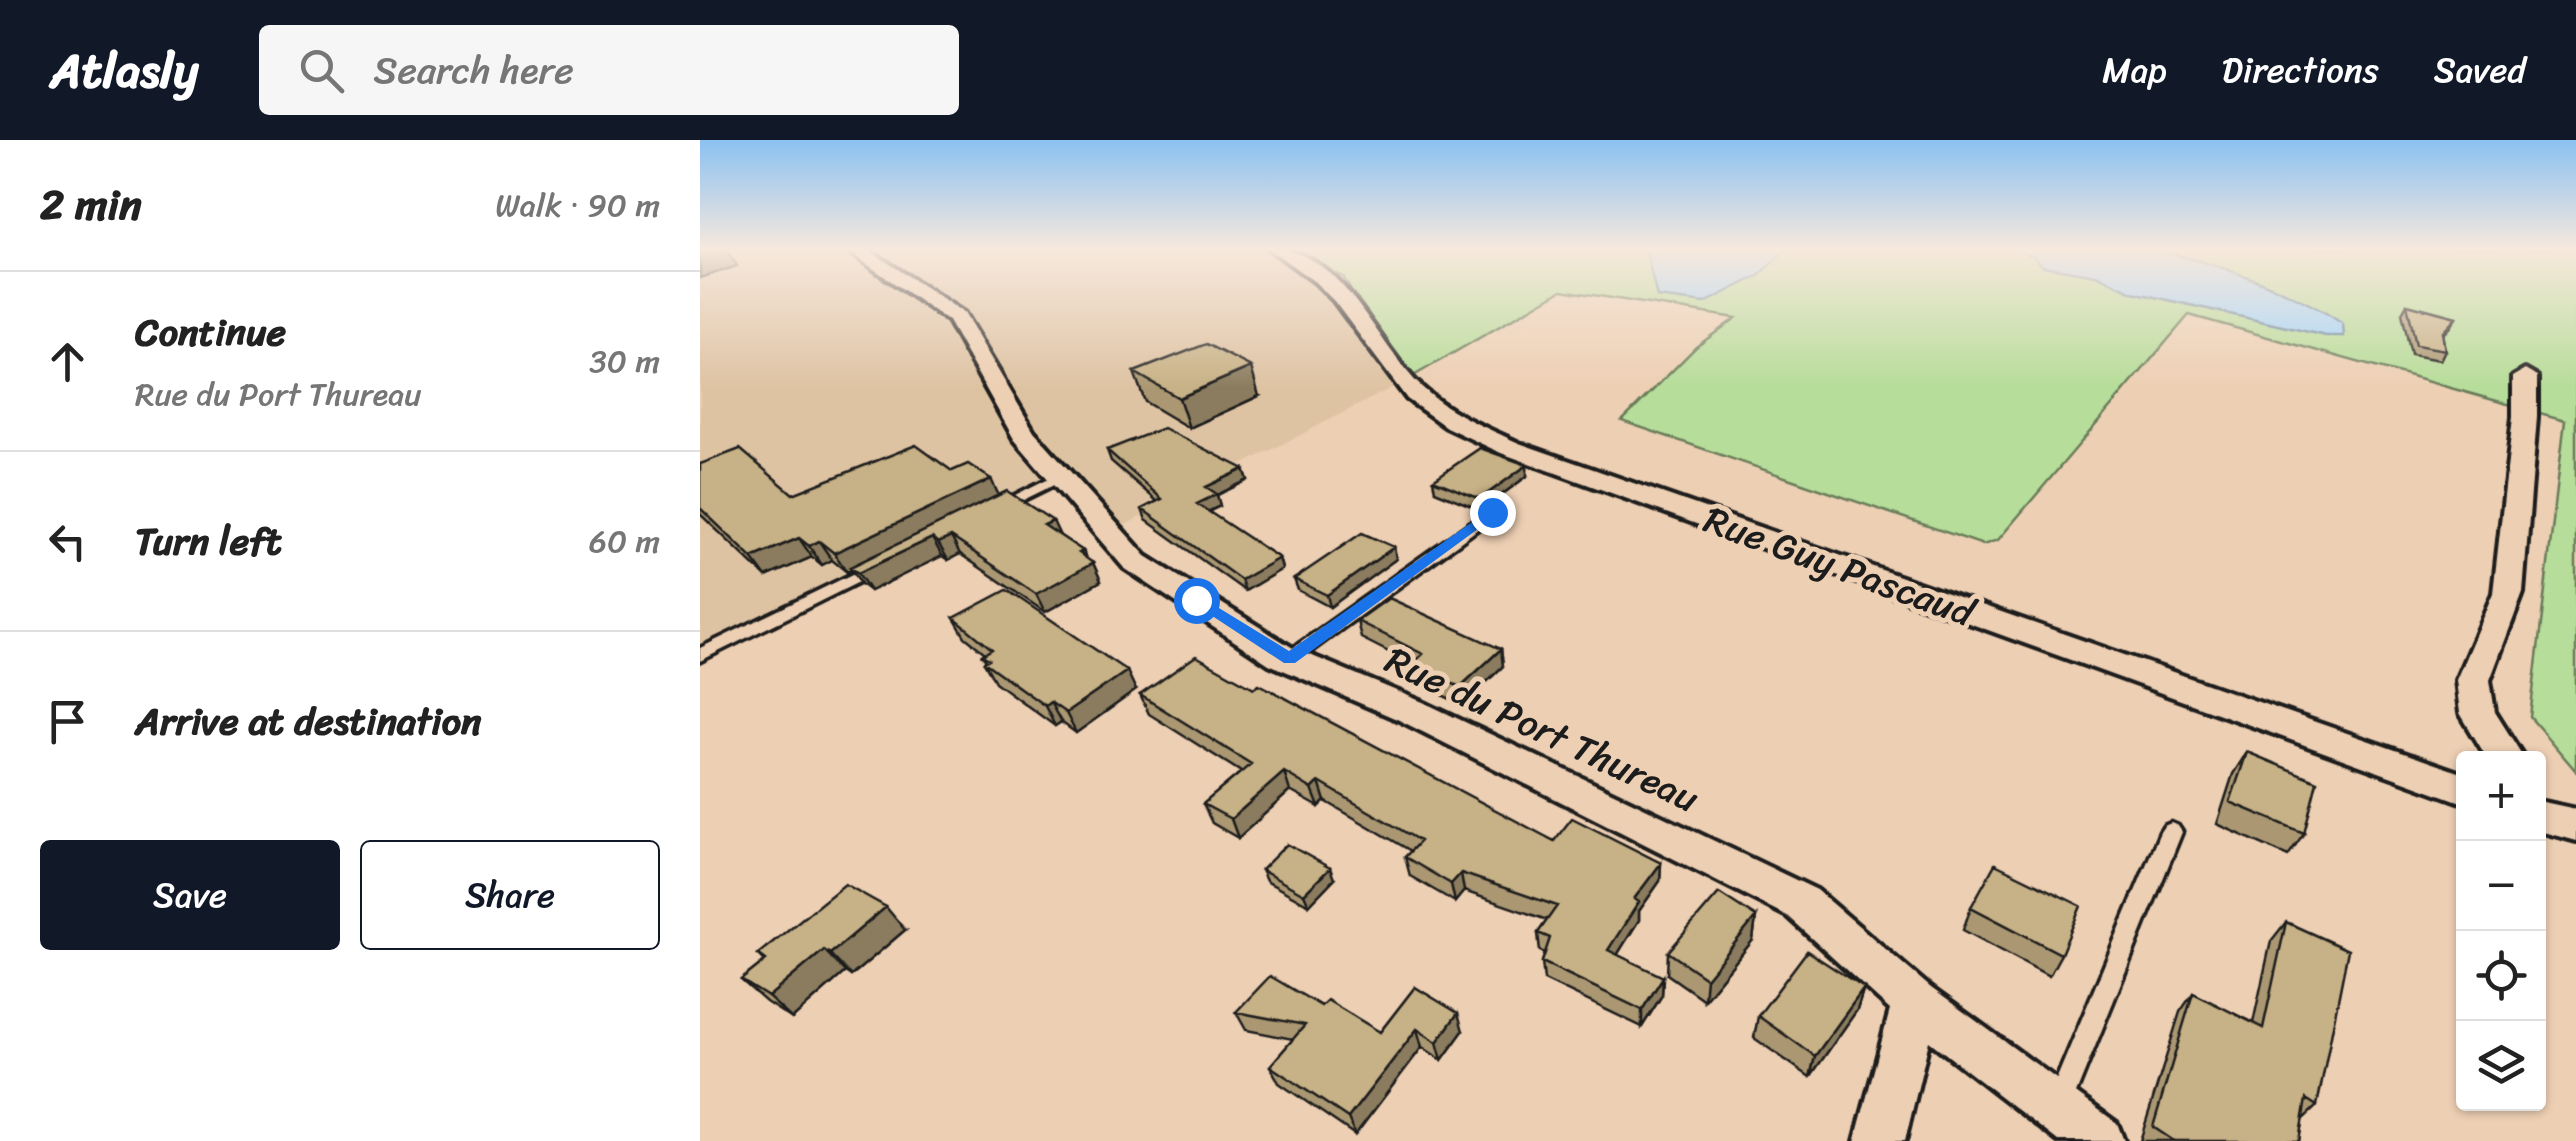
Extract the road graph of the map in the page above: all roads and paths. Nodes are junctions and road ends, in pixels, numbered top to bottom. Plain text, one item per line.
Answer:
1 (923, 295) edge
2 (1338, 295) edge
3 (2525, 377) dead end
4 (1061, 476) junction
5 (1492, 512) dead end
6 (975, 518) edge
7 (889, 561) edge
8 (700, 655) edge
9 (1290, 659) junction
10 (2502, 751) edge
11 (2456, 786) edge
12 (2546, 818) edge
13 (2576, 825) edge
14 (2171, 832) dead end
15 (1915, 1002) junction
16 (2057, 1109) junction
17 (1880, 1141) edge
18 (2099, 1141) edge

1 - 4 street, Rue du Port Thureau
2 - 11 street, Rue Guy Pascaud
3 - 10 street
4 - 6 lane
4 - 9 street, Rue du Port Thureau
5 - 9 lane
7 - 8 lane
9 - 15 street, Rue du Port Thureau
12 - 13 street
14 - 16 lane
15 - 16 street, Rue du Port Thureau
15 - 17 street
16 - 18 street, Rue du Port Thureau

